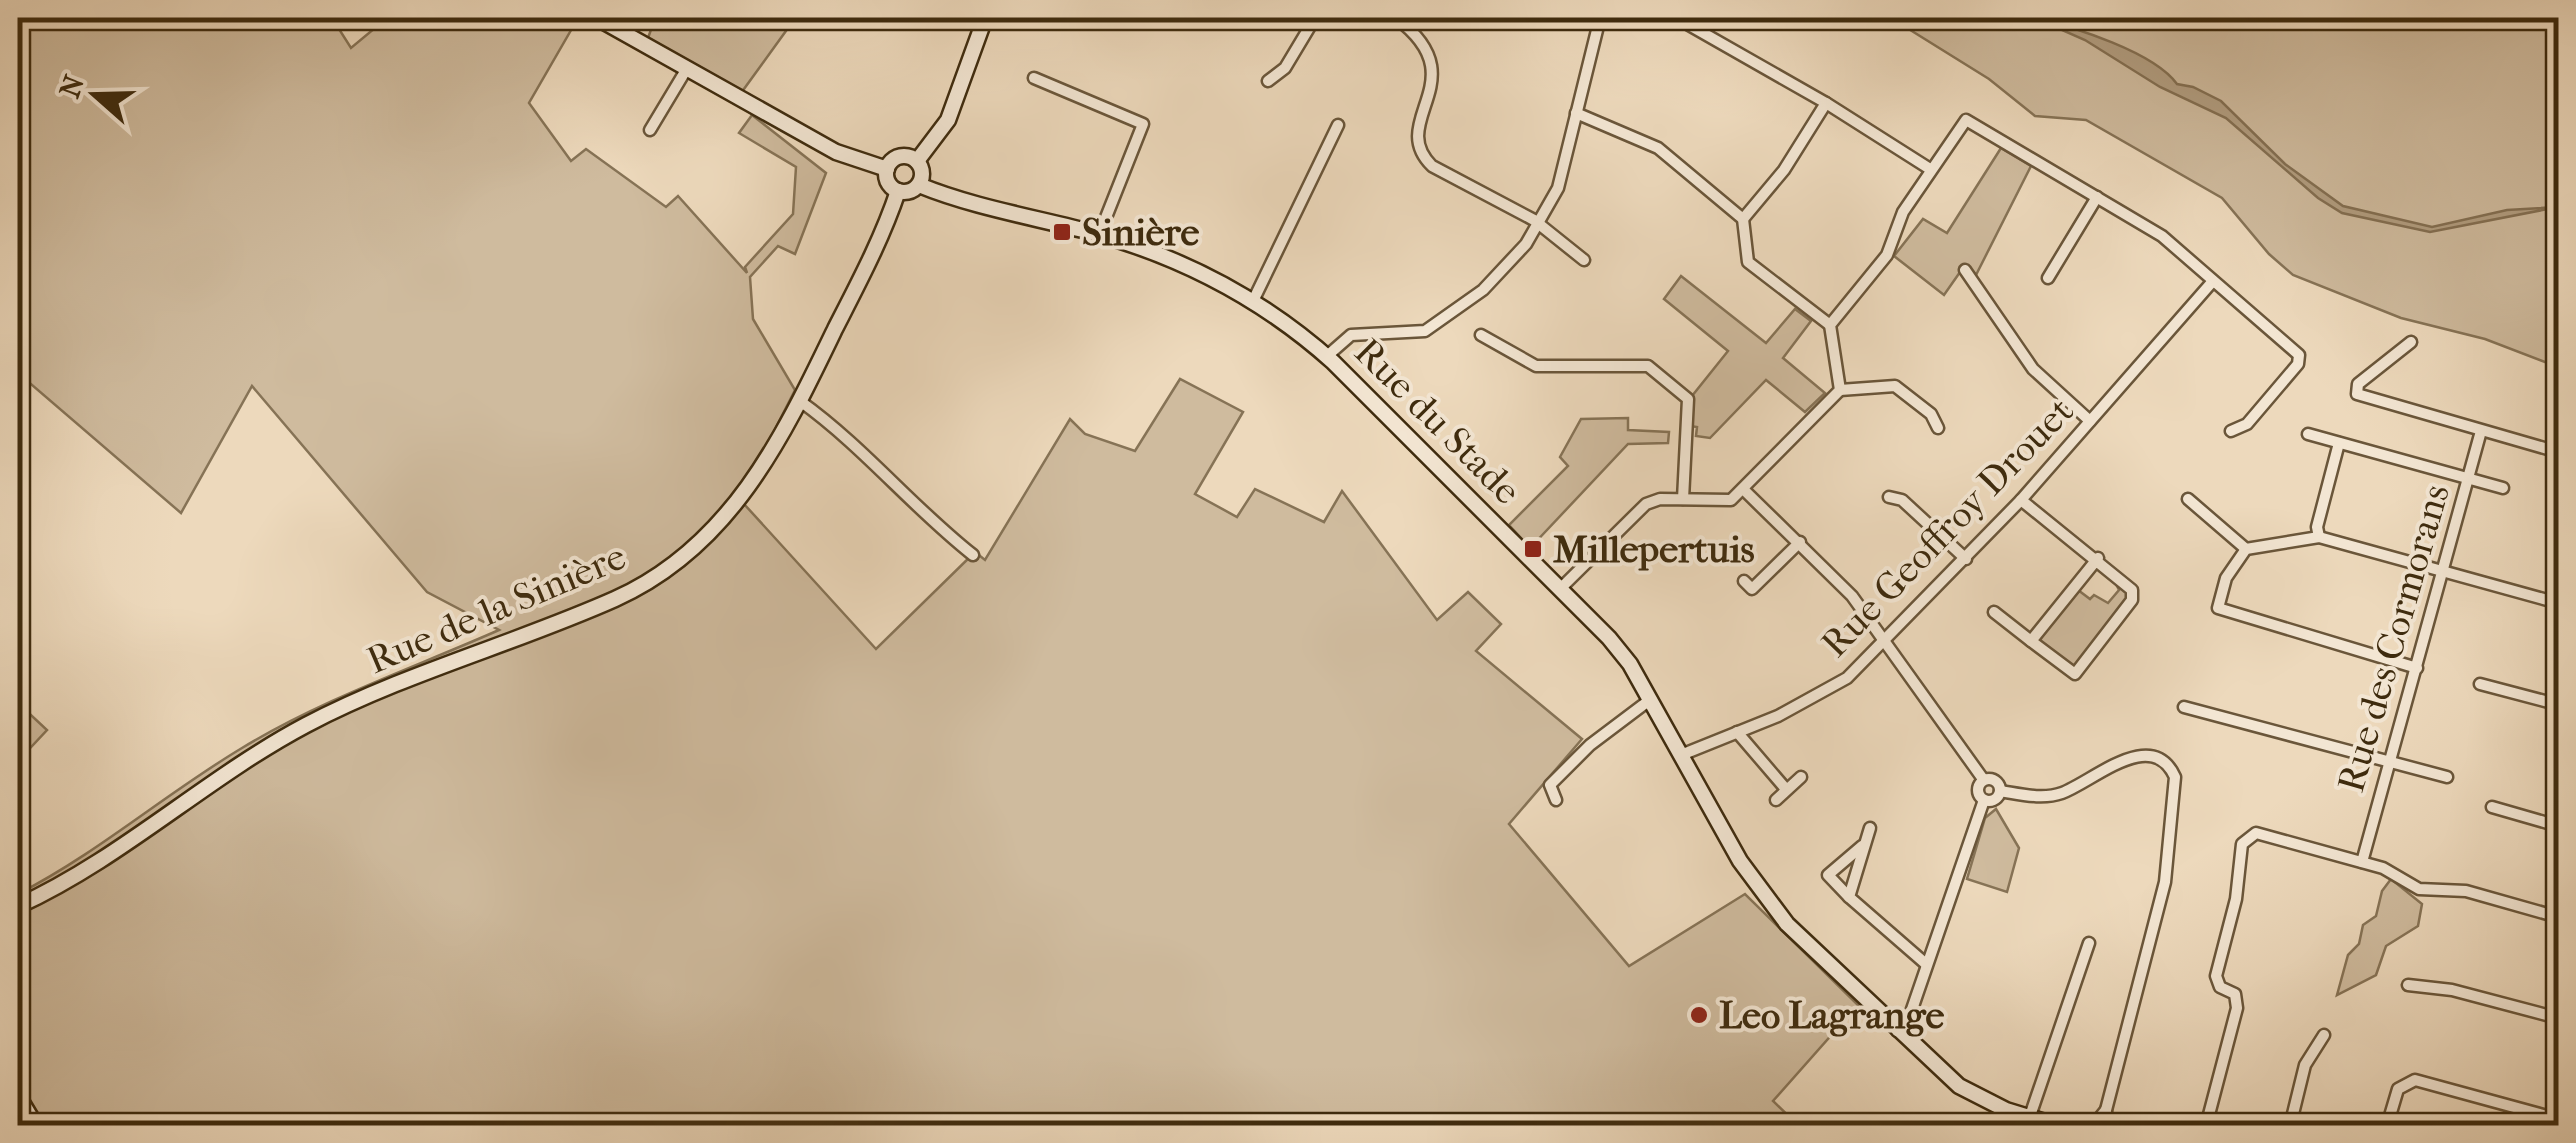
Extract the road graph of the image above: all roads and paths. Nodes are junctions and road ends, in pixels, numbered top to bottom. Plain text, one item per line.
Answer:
1 (598, 18) edge
2 (985, 18) edge
3 (1315, 18) edge
4 (1396, 18) edge
5 (1600, 18) edge
6 (1689, 25) dead end
7 (686, 70) junction
8 (1034, 78) dead end
9 (1268, 81) dead end
10 (1826, 102) junction
11 (1148, 111) dead end
12 (1576, 113) junction
13 (1143, 124) junction
14 (1338, 126) dead end
15 (650, 130) dead end
16 (917, 161) junction
17 (886, 168) junction
18 (1930, 169) junction
19 (918, 185) junction
20 (898, 191) junction
21 (2097, 196) junction
22 (1744, 219) junction
23 (1540, 225) junction
24 (1099, 235) junction
25 (1584, 260) dead end
26 (1965, 270) dead end
27 (2048, 278) dead end
28 (2214, 281) junction
29 (1254, 301) junction
30 (1830, 324) junction
31 (1481, 335) dead end
32 (2411, 342) dead end
33 (1327, 356) junction
34 (1840, 390) junction
35 (800, 402) junction
36 (2090, 421) junction
37 (1938, 428) dead end
38 (2231, 431) dead end
39 (2481, 431) junction
40 (2308, 434) dead end
41 (2339, 442) junction
42 (2558, 452) edge
43 (2469, 480) junction
44 (2503, 488) dead end
45 (1743, 489) junction
46 (1889, 497) dead end
47 (1683, 499) junction
48 (2188, 499) dead end
49 (2021, 500) junction
50 (2319, 537) junction
51 (1800, 542) junction
52 (2246, 549) junction
53 (973, 555) dead end
54 (2098, 558) junction
55 (1966, 560) junction
56 (2442, 571) junction
57 (1744, 581) dead end
58 (1561, 588) junction
59 (2558, 604) edge
60 (1994, 612) dead end
61 (2031, 641) junction
62 (1885, 642) junction
63 (2417, 668) junction
64 (2480, 684) dead end
65 (1651, 699) junction
66 (2184, 707) dead end
67 (2558, 708) edge
68 (2558, 725) edge
69 (1737, 732) junction
70 (1681, 755) junction
71 (2558, 758) edge
72 (2390, 762) junction
73 (1801, 777) dead end
74 (2447, 778) dead end
75 (1983, 779) junction
76 (1785, 788) junction
77 (2000, 791) junction
78 (1556, 800) dead end
79 (1776, 800) dead end
80 (1984, 800) junction
81 (2492, 807) dead end
82 (2558, 826) edge
83 (1870, 828) dead end
84 (1863, 845) junction
85 (2362, 862) junction
86 (1850, 896) junction
87 (18, 906) edge
88 (2558, 917) edge
89 (2089, 943) dead end
90 (1926, 964) junction
91 (2408, 986) dead end
92 (2558, 1018) edge
93 (1897, 1031) junction
94 (2324, 1036) dead end
95 (18, 1096) edge
96 (2106, 1110) junction
97 (2558, 1119) edge
98 (2035, 1122) edge
99 (36, 1126) edge
100 (2058, 1126) edge
101 (2092, 1126) edge
102 (2106, 1126) edge
103 (2206, 1126) edge
104 (2290, 1126) edge
105 (2387, 1126) edge

1 - 7 street
2 - 16 street
3 - 9 street
4 - 23 street
5 - 12 street
6 - 10 street
7 - 15 street
7 - 17 street
8 - 13 street
10 - 18 street
10 - 22 street
11 - 13 street
12 - 22 street
12 - 23 street
13 - 24 street
14 - 29 street
16 - 17 street
16 - 19 street
17 - 20 street
18 - 21 street
18 - 30 street
19 - 20 street
19 - 24 street, Rue du Stade
20 - 35 street, Rue de la Sinière
21 - 27 street
21 - 28 street
22 - 30 street
23 - 25 street
23 - 33 street
24 - 29 street, Rue du Stade
26 - 36 street
28 - 36 street, Rue Geoffroy Drouet
28 - 38 street
29 - 33 street, Rue du Stade
30 - 34 street
31 - 47 street
32 - 39 street
33 - 58 street, Rue du Stade
34 - 37 street
34 - 45 street
35 - 53 street
35 - 87 street, Rue de la Sinière
36 - 49 street, Rue Geoffroy Drouet
39 - 42 street
39 - 43 street, Rue des Cormorans
40 - 41 street
41 - 43 street
41 - 50 street
43 - 44 street
43 - 56 street, Rue des Cormorans
45 - 47 street
45 - 51 street
46 - 55 street
47 - 58 street
48 - 52 street
49 - 54 street
49 - 55 street, Rue Geoffroy Drouet
50 - 52 street
50 - 56 street
51 - 57 street
51 - 62 street
52 - 63 street
54 - 61 street
54 - 61 street
55 - 62 street, Rue Geoffroy Drouet
56 - 59 street
56 - 63 street, Rue des Cormorans
58 - 65 street, Rue du Stade
60 - 61 street
62 - 69 street, Rue Geoffroy Drouet
62 - 75 street
63 - 72 street, Rue des Cormorans
64 - 67 street
65 - 70 street, Rue du Stade
65 - 78 street
66 - 72 street
68 - 71 street
69 - 70 street, Rue Geoffroy Drouet
69 - 76 street
70 - 93 street, Rue du Stade
72 - 74 street
72 - 85 street, Rue des Cormorans
73 - 76 street
75 - 77 street
75 - 80 street
76 - 79 street
77 - 80 street
77 - 96 street
80 - 90 street
81 - 82 street
83 - 84 street
84 - 86 street
84 - 86 street
85 - 88 street
85 - 103 street
86 - 90 street
89 - 98 street
90 - 93 street
91 - 92 street
93 - 98 street, Rue du Stade
94 - 104 street
95 - 99 street
96 - 101 street
96 - 102 street
97 - 105 street
98 - 100 street, Rue du Stade

